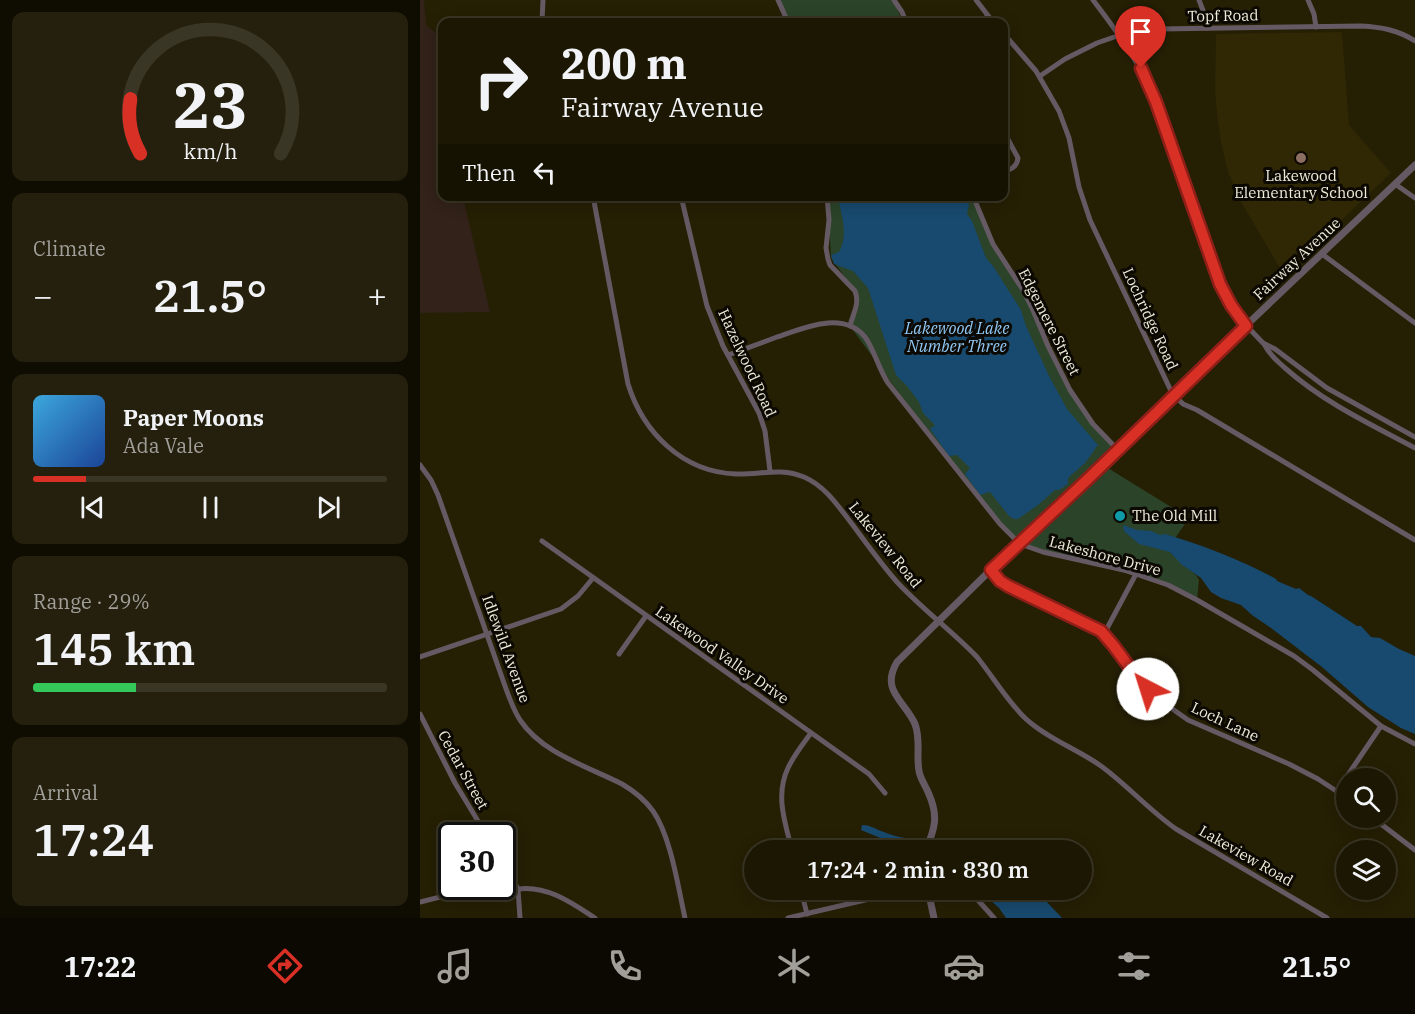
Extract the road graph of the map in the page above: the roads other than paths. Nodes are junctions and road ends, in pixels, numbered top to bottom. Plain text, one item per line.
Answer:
1 (543, 0) edge
2 (778, 0) edge
3 (894, 0) edge
4 (976, 0) edge
5 (1093, 0) edge
6 (1199, 0) edge
7 (1308, 0) edge
8 (988, 16) joint
9 (542, 18) edge
10 (786, 18) edge
11 (904, 18) edge
12 (985, 18) edge
13 (1316, 27) junction
14 (1207, 28) junction
15 (1120, 35) junction
16 (1008, 38) edge
17 (1415, 41) edge
18 (1040, 76) junction
19 (1008, 139) edge
20 (1415, 165) edge
21 (1008, 170) edge
22 (1395, 184) junction
23 (1415, 198) edge
24 (594, 201) edge
25 (682, 201) edge
26 (828, 201) edge
27 (975, 201) edge
28 (1322, 254) junction
29 (1415, 323) edge
30 (850, 326) junction
31 (1246, 326) junction
32 (1263, 343) junction
33 (728, 355) junction
34 (1174, 396) junction
35 (1415, 437) edge
36 (1415, 448) edge
37 (1118, 450) junction
38 (420, 465) edge
39 (770, 471) junction
40 (1415, 540) edge
41 (542, 541) dead end
42 (1020, 541) junction
43 (991, 570) junction
44 (1136, 574) junction
45 (593, 578) junction
46 (646, 616) junction
47 (938, 621) junction
48 (487, 634) junction
49 (1104, 634) junction
50 (619, 654) dead end
51 (420, 657) edge
52 (420, 714) edge
53 (1382, 726) junction
54 (812, 733) junction
55 (1415, 744) edge
56 (1353, 768) edge
57 (1336, 790) edge
58 (885, 793) dead end
59 (479, 822) edge
60 (1386, 828) edge
61 (790, 840) edge
62 (930, 840) edge
63 (1415, 850) edge
64 (516, 884) edge
65 (518, 889) junction
66 (438, 898) edge
67 (804, 900) edge
68 (866, 900) edge
69 (930, 900) edge
70 (978, 900) edge
71 (420, 902) edge
72 (807, 914) junction
73 (520, 918) edge
74 (595, 918) edge
75 (685, 918) edge
76 (788, 918) edge
77 (934, 918) edge
78 (994, 918) edge
79 (1327, 918) edge

1 - 9 street
2 - 10 street
3 - 11 street
4 - 8 street
5 - 15 street
6 - 14 street
7 - 13 street
8 - 12 street
13 - 14 street, Topf Road
13 - 17 street, Topf Road
14 - 15 street, Topf Road
15 - 18 street, Topf Road
15 - 31 street
16 - 18 street, Lochridge Road
18 - 34 street, Lochridge Road
19 - 21 street
20 - 22 street, Fairway Avenue
22 - 23 street
22 - 28 street, Fairway Avenue
24 - 39 street, Lakeview Road
25 - 33 street, Hazelwood Road
26 - 30 street
27 - 37 street, Edgemere Street
28 - 29 street
28 - 31 street, Fairway Avenue
30 - 33 street
30 - 42 street, Lakeshore Drive
31 - 32 street
31 - 34 street, Fairway Avenue
32 - 35 street
32 - 36 street
33 - 39 street, Hazelwood Road
34 - 37 street, Fairway Avenue
34 - 40 street
37 - 42 street, Fairway Avenue
38 - 48 street, Idlewild Avenue
39 - 47 street, Lakeview Road
41 - 45 street, Lakewood Valley Drive
42 - 43 street, Fairway Avenue
42 - 44 street, Lakeshore Drive
43 - 47 street, Fairway Avenue
43 - 49 street, Loch Lane
44 - 49 street
44 - 53 street, Lakeshore Drive
45 - 46 street, Lakewood Valley Drive
45 - 48 street
46 - 50 street
46 - 54 street, Lakewood Valley Drive
47 - 62 street, Fairway Avenue
47 - 79 street, Lakeview Road
48 - 51 street
48 - 75 street, Idlewild Avenue
49 - 57 street, Loch Lane
52 - 59 street, Cedar Street
53 - 55 street, Lakeshore Drive
53 - 56 street
54 - 58 street, Lakewood Valley Drive
54 - 61 street
60 - 63 street
64 - 65 street
65 - 73 street
65 - 74 street
66 - 71 street
67 - 72 street
68 - 72 street
69 - 77 street
70 - 78 street
72 - 76 street

